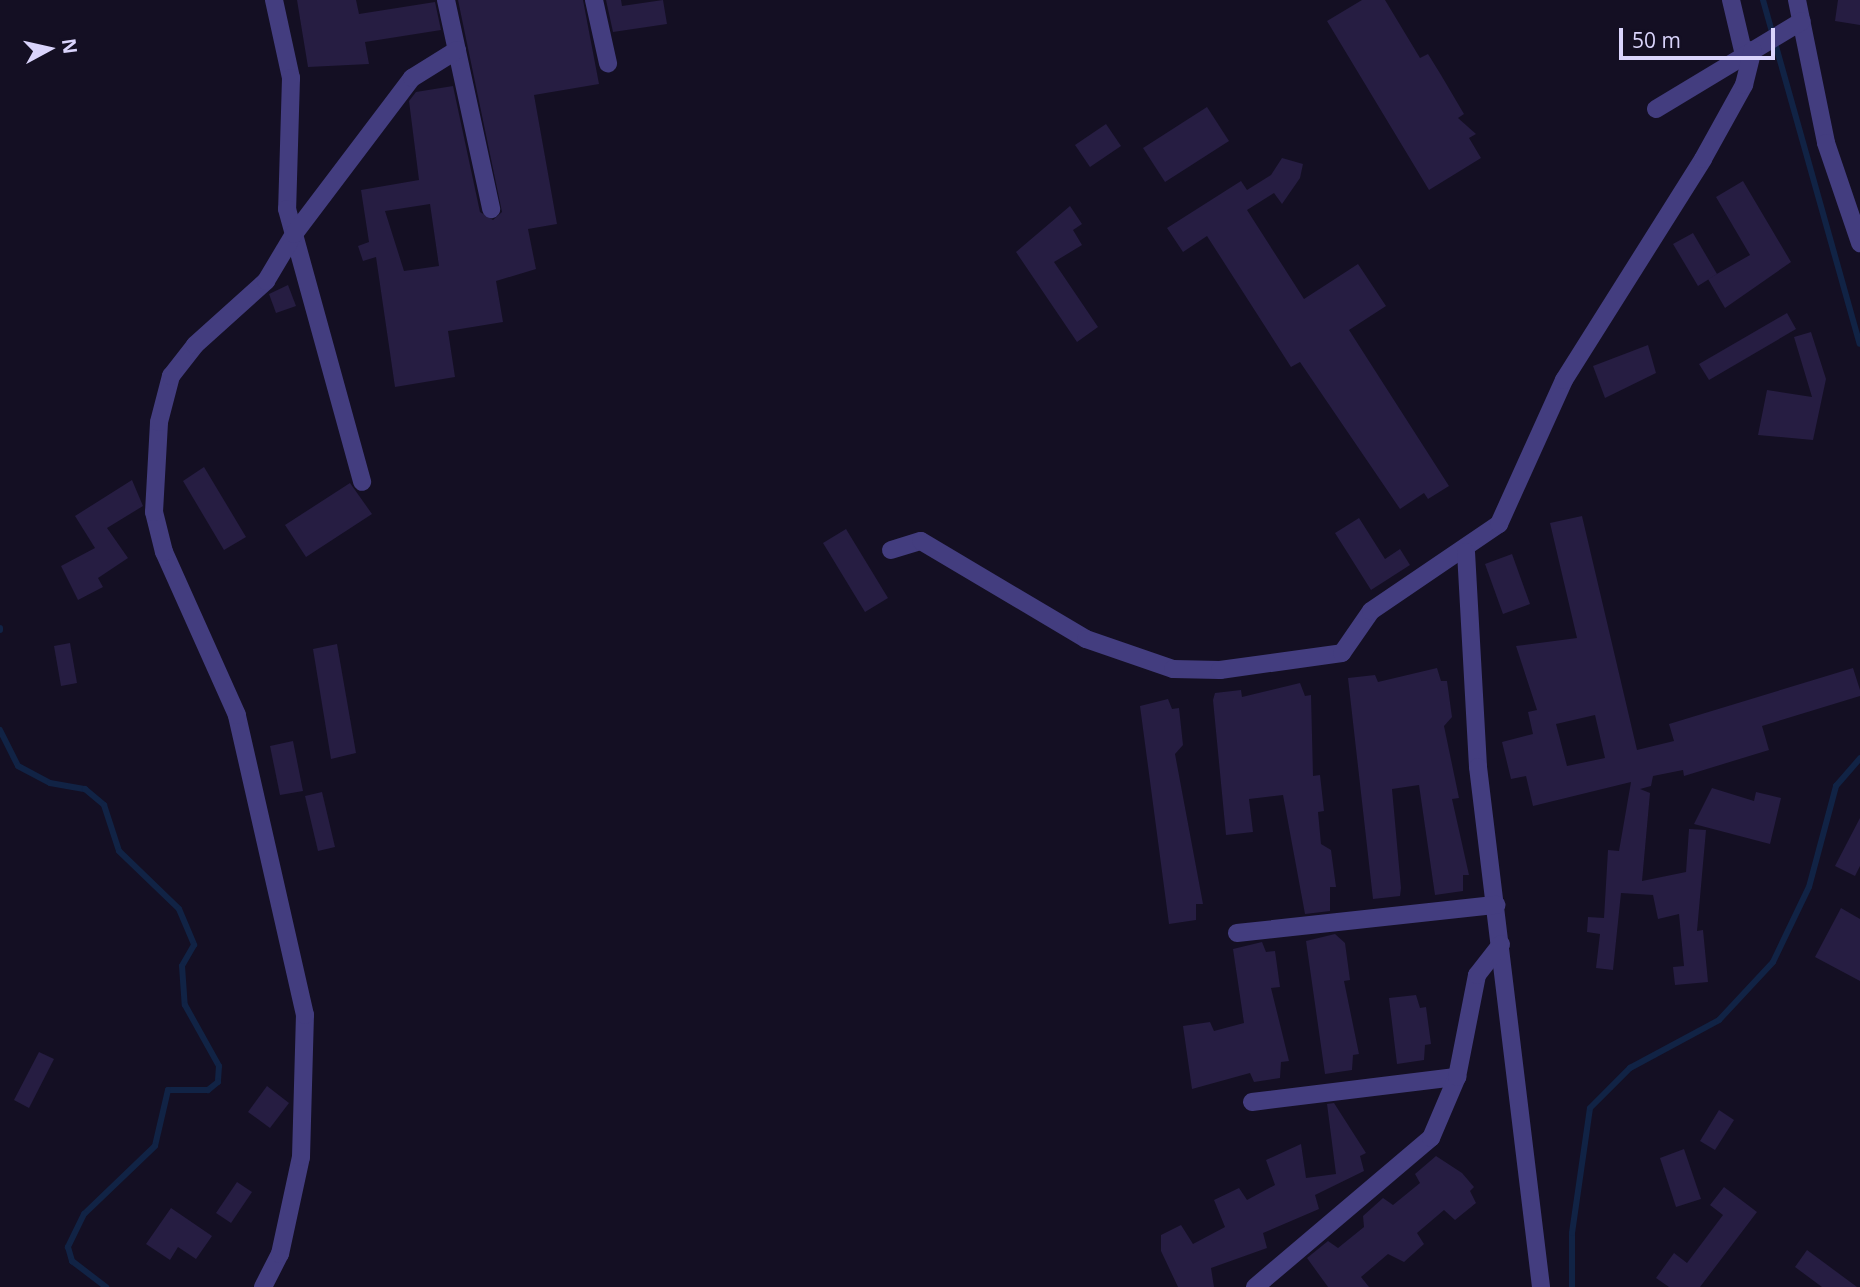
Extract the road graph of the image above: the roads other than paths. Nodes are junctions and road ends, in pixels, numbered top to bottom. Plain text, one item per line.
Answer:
1 (274, 0) edge
2 (446, 0) edge
3 (594, 0) edge
4 (1731, 0) edge
5 (1797, 0) edge
6 (1794, 25) junction
7 (1755, 49) junction
8 (457, 50) junction
9 (608, 63) dead end
10 (1656, 109) dead end
11 (491, 209) dead end
12 (294, 234) junction
13 (1860, 243) edge
14 (362, 482) dead end
15 (891, 550) dead end
16 (1466, 552) junction
17 (1496, 905) junction
18 (1237, 933) dead end
19 (1501, 944) junction
20 (1457, 1077) junction
21 (1252, 1102) dead end
22 (263, 1287) edge
23 (1255, 1287) edge
24 (1541, 1287) edge

1 - 12 street
2 - 8 street
3 - 9 street
4 - 7 street
5 - 6 street
6 - 7 street
6 - 13 street
7 - 10 street
7 - 16 street
8 - 11 street
8 - 12 street
12 - 14 street
12 - 22 street
15 - 16 street
16 - 17 street
17 - 18 street
17 - 19 street
19 - 20 street
19 - 24 street
20 - 21 street
20 - 23 street

